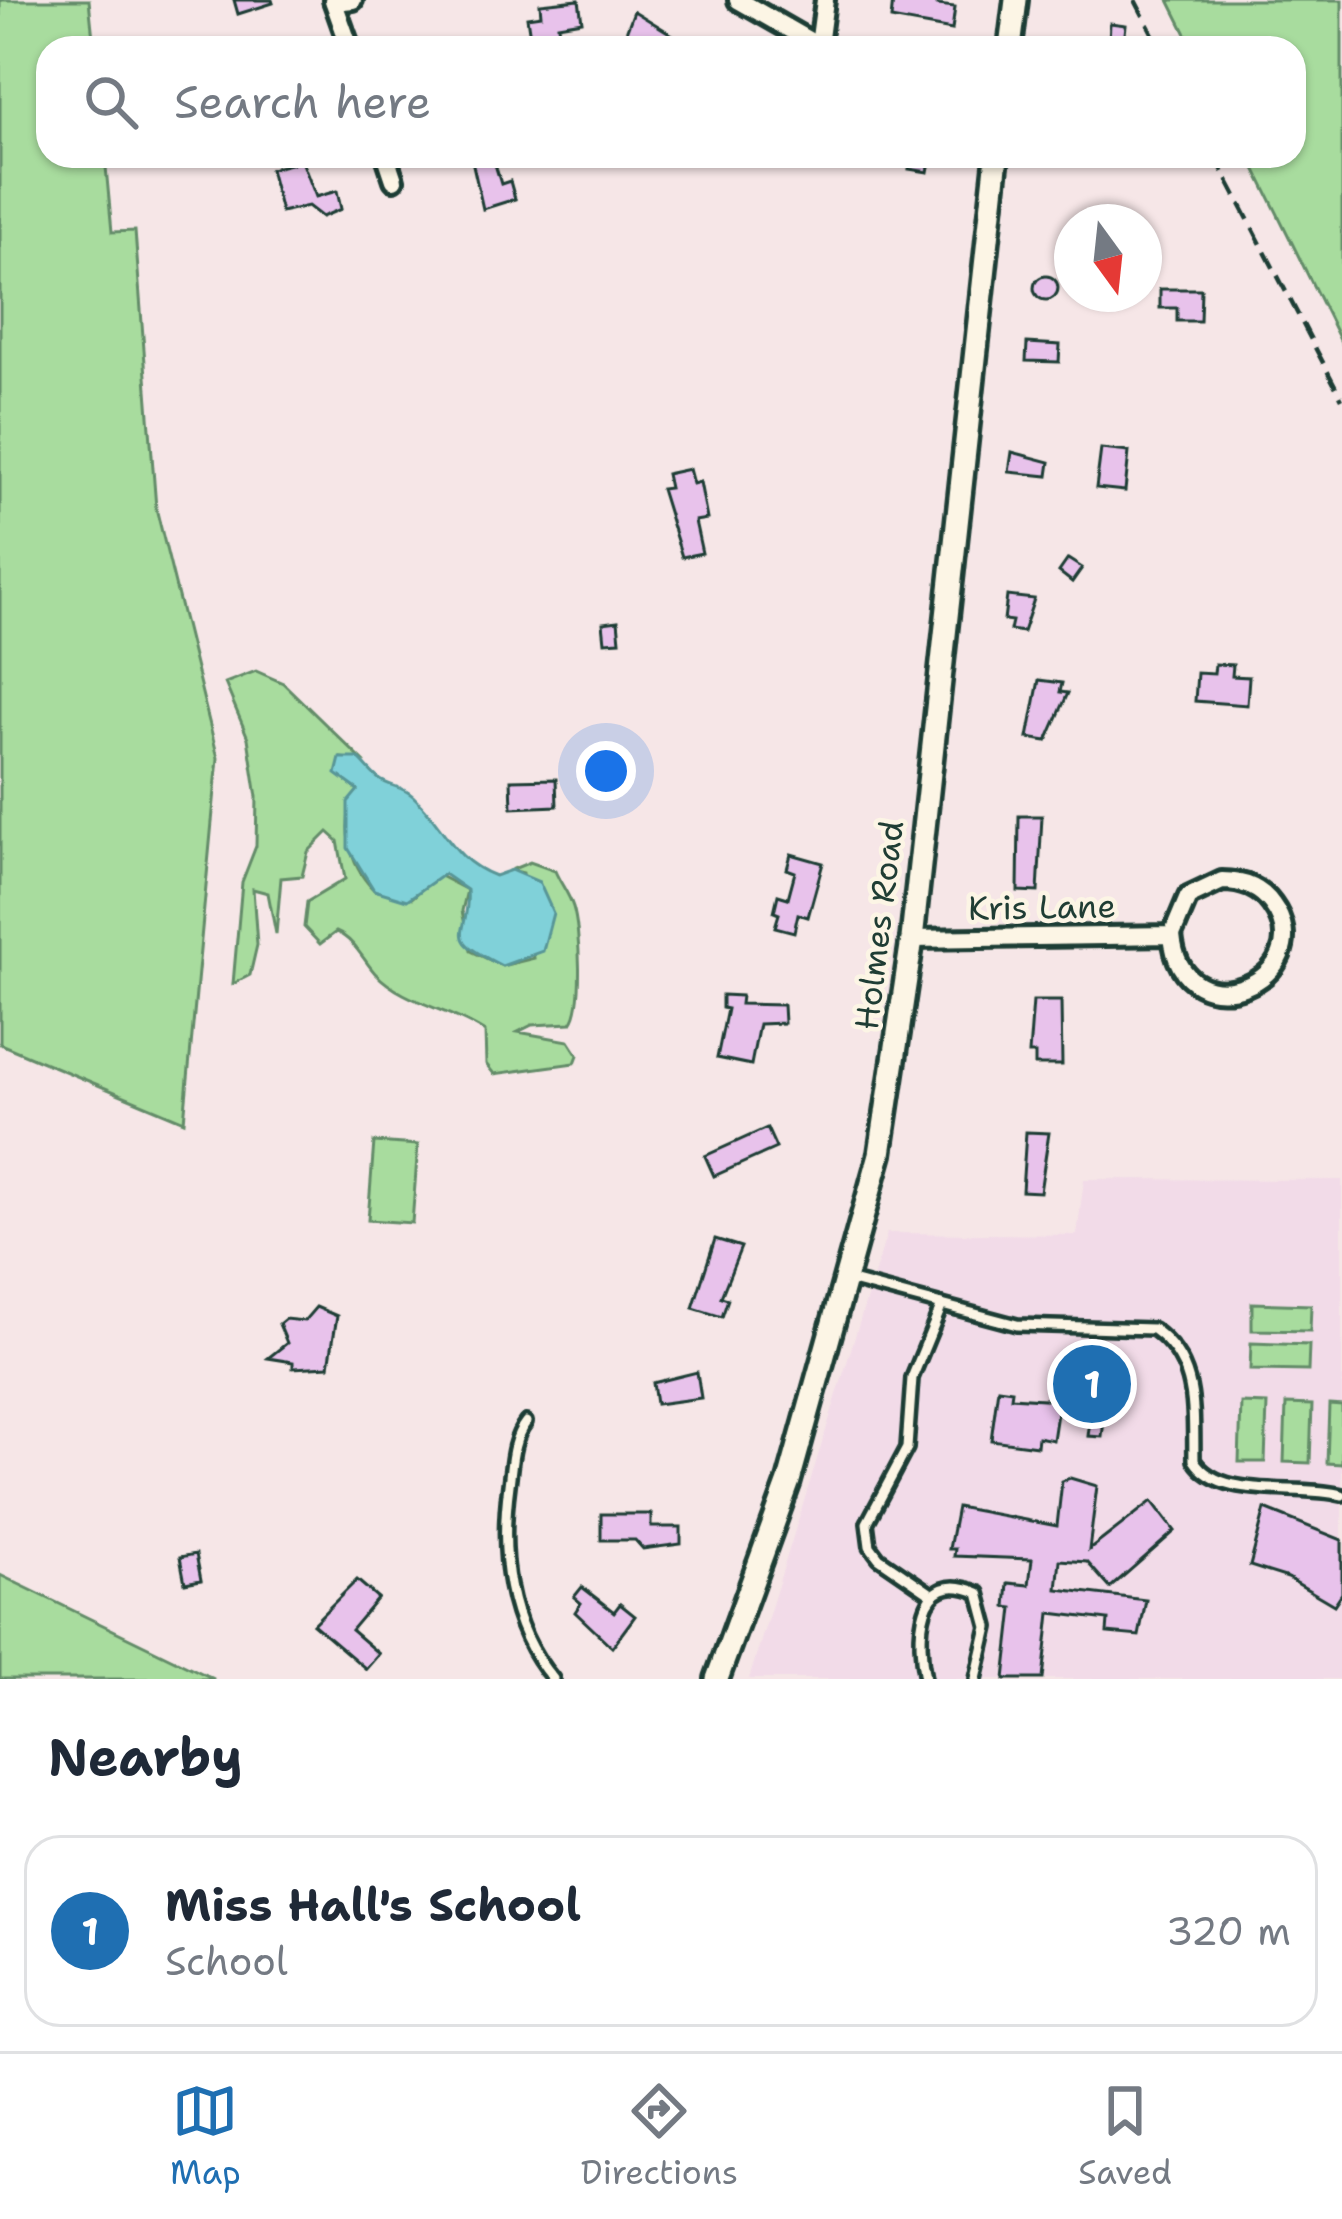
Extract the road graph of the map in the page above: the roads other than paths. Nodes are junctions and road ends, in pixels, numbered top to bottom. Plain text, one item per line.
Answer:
1 (738, 0) edge
2 (825, 0) edge
3 (1016, 0) edge
4 (340, 1) edge
5 (347, 36) edge
6 (801, 36) edge
7 (821, 36) edge
8 (1012, 36) edge
9 (390, 168) edge
10 (996, 168) edge
11 (394, 181) dead end
12 (1172, 935) junction
13 (913, 939) junction
14 (848, 1280) junction
15 (942, 1305) junction
16 (526, 1422) dead end
17 (1342, 1495) edge
18 (933, 1595) junction
19 (553, 1679) edge
20 (717, 1679) edge
21 (926, 1679) edge
22 (976, 1679) edge

1 - 6 street
2 - 7 street
3 - 8 street
4 - 5 street
9 - 11 street
10 - 13 street, Holmes Road
12 - 12 street
12 - 13 street, Kris Lane
13 - 14 street, Holmes Road
14 - 15 lane
14 - 20 street, Holmes Road
15 - 17 lane
15 - 18 lane
16 - 19 lane
18 - 21 lane
18 - 22 lane

